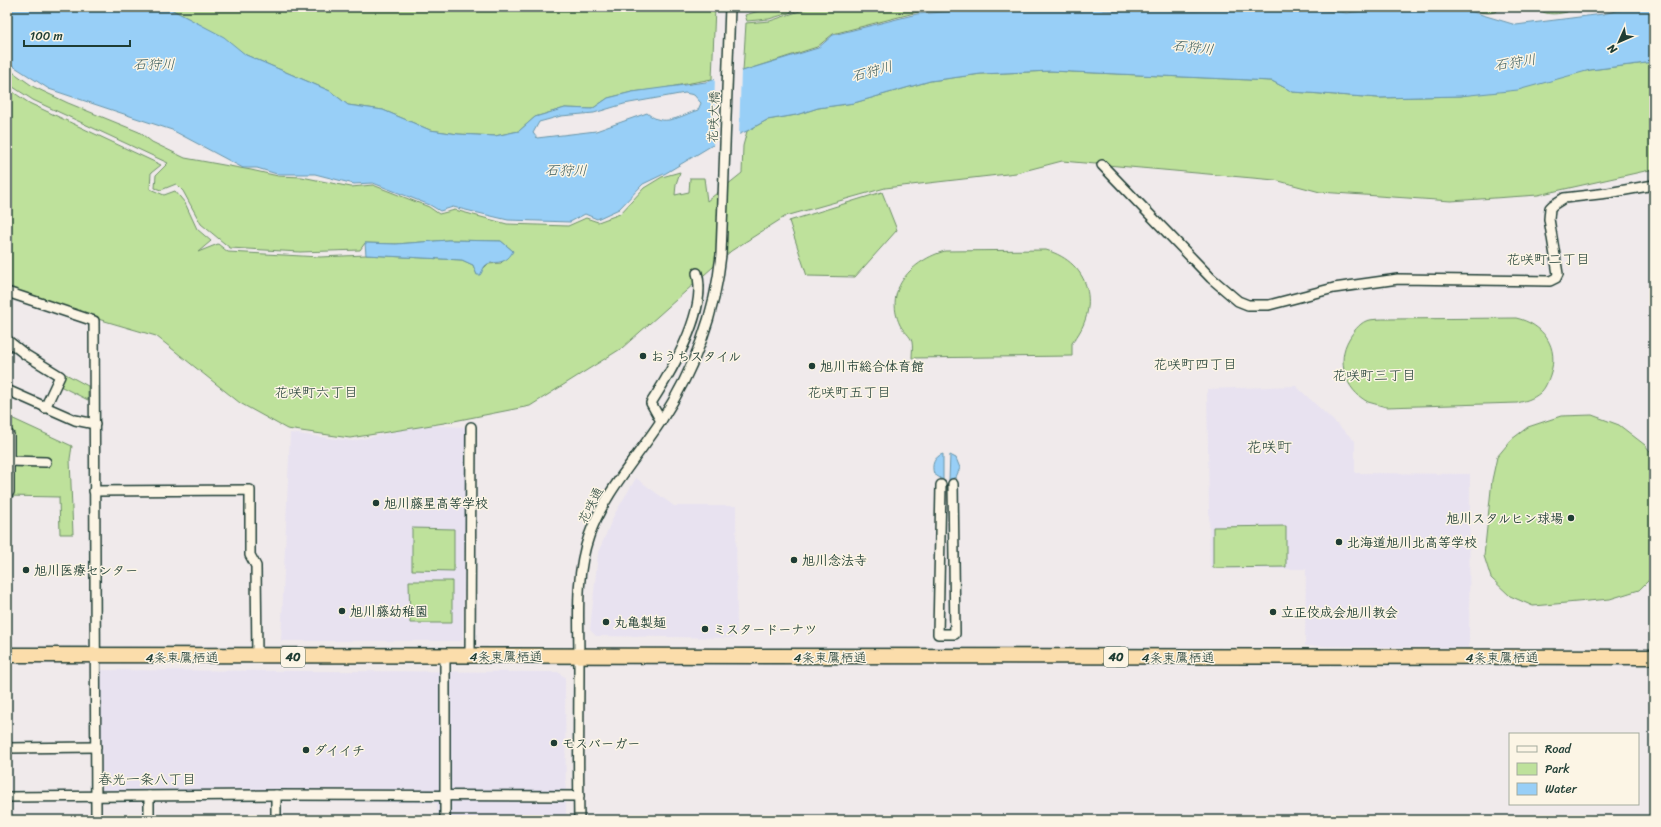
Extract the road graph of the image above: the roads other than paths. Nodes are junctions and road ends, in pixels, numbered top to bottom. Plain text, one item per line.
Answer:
1 (730, 7) edge
2 (1102, 165) dead end
3 (1654, 185) edge
4 (722, 228) joint
5 (697, 272) dead end
6 (7, 292) edge
7 (7, 340) edge
8 (7, 390) edge
9 (45, 408) junction
10 (661, 421) junction
11 (95, 424) junction
12 (472, 427) dead end
13 (9, 435) dead end
14 (9, 461) junction
15 (46, 462) dead end
16 (941, 484) dead end
17 (953, 484) dead end
18 (94, 491) junction
19 (9, 492) dead end
20 (7, 655) edge
21 (96, 656) junction
22 (445, 656) junction
23 (470, 656) junction
24 (257, 657) junction
25 (579, 657) junction
26 (1654, 657) edge
27 (96, 747) junction
28 (7, 748) edge
29 (276, 795) junction
30 (96, 796) junction
31 (149, 796) junction
32 (445, 796) junction
33 (579, 796) junction
34 (7, 797) edge
35 (96, 820) edge
36 (149, 820) edge
37 (276, 820) edge
38 (445, 820) edge
39 (579, 820) edge

1 - 4 street, 花咲大橋
2 - 3 street
4 - 10 street, 花咲通
5 - 10 street
6 - 11 street
7 - 9 street
8 - 9 street
9 - 11 street
10 - 25 street, 花咲通
11 - 18 street
12 - 23 street
13 - 14 street
14 - 15 street
14 - 19 street
16 - 17 street
18 - 21 street
18 - 24 street
20 - 21 highway, 4条東鷹栖通 / 40
21 - 24 highway, 4条東鷹栖通 / 40
21 - 27 street
22 - 23 highway, 4条東鷹栖通 / 40
22 - 24 highway, 4条東鷹栖通 / 40
22 - 32 street
23 - 25 highway, 4条東鷹栖通 / 40
25 - 26 highway, 4条東鷹栖通 / 40
25 - 33 street, 花咲通
27 - 28 street
27 - 30 street
29 - 31 street
29 - 32 street
29 - 37 street
30 - 31 street
30 - 34 street
30 - 35 street
31 - 36 street
32 - 33 street
32 - 38 street
33 - 39 street, 花咲通

